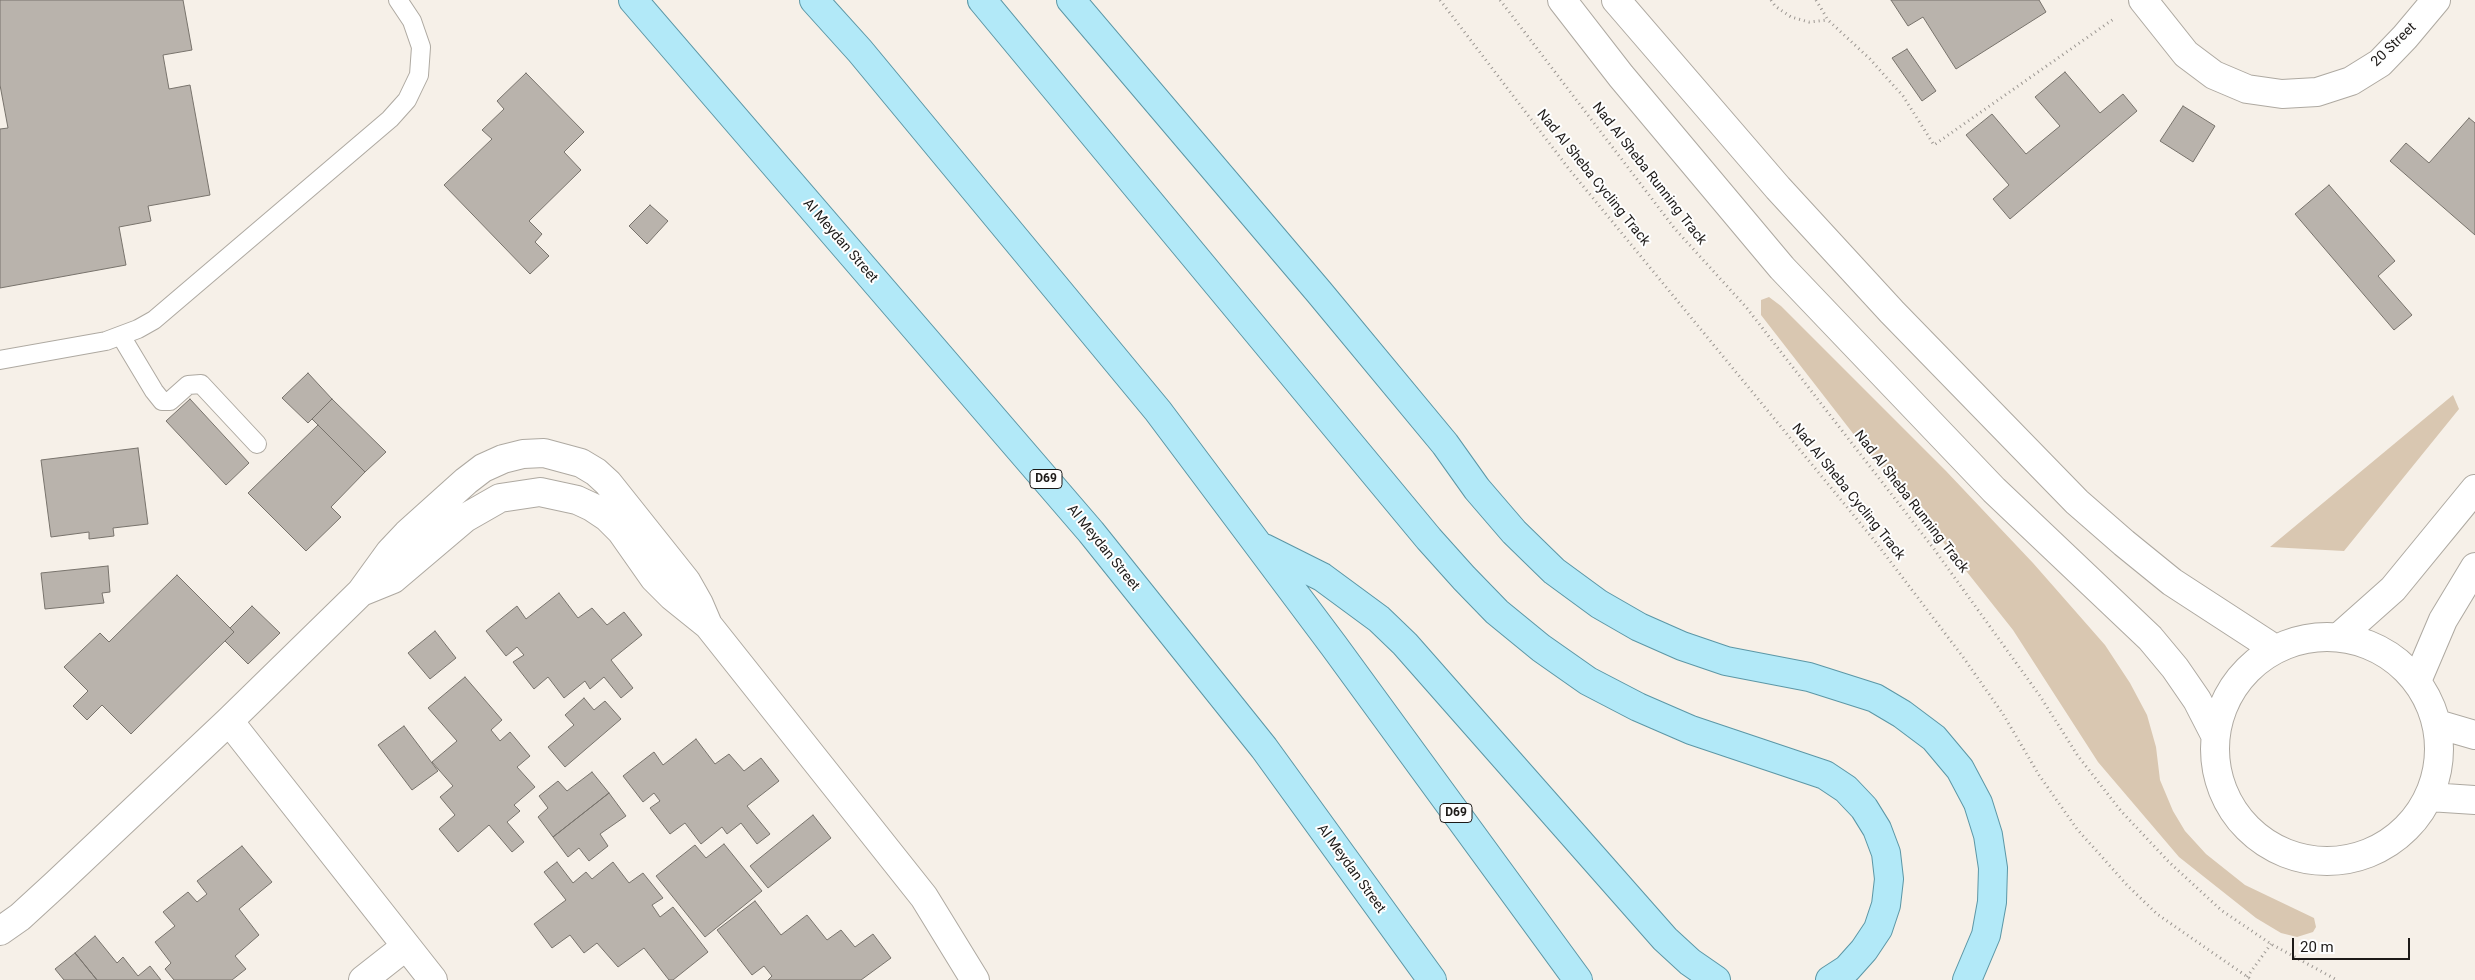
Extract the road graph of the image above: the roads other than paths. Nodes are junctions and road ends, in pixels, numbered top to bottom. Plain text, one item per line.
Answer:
1 (398, 0) edge
2 (633, 0) edge
3 (814, 0) edge
4 (982, 0) edge
5 (1071, 0) edge
6 (1562, 0) edge
7 (1616, 0) edge
8 (2143, 0) edge
9 (2436, 0) edge
10 (121, 336) junction
11 (0, 360) edge
12 (257, 444) dead end
13 (2475, 489) edge
14 (1258, 545) junction
15 (2475, 567) edge
16 (361, 592) junction
17 (708, 625) junction
18 (2339, 637) junction
19 (2275, 649) junction
20 (2417, 681) junction
21 (229, 721) junction
22 (2437, 724) junction
23 (2215, 735) junction
24 (2475, 735) edge
25 (2430, 797) junction
26 (2475, 800) edge
27 (0, 931) edge
28 (405, 946) junction
29 (363, 980) edge
30 (433, 980) edge
31 (975, 980) edge
32 (1432, 980) edge
33 (1578, 980) edge
34 (1716, 980) edge
35 (1830, 980) edge
36 (1967, 980) edge

1 - 10 lane
2 - 32 main road, Al Meydan Street / D69
3 - 14 main road, D69
4 - 35 main road
5 - 36 main road
6 - 23 street
7 - 19 street
8 - 9 street, 20 Street
10 - 11 lane
10 - 12 lane
13 - 18 street
14 - 33 main road, D69
14 - 34 main road
15 - 20 street
16 - 17 street
16 - 17 street
16 - 21 street
17 - 31 street
18 - 19 street
18 - 20 street
19 - 23 street
20 - 22 street
21 - 27 street
21 - 28 street
22 - 24 street
22 - 25 street
23 - 25 street
25 - 26 street
28 - 29 street
28 - 30 street

